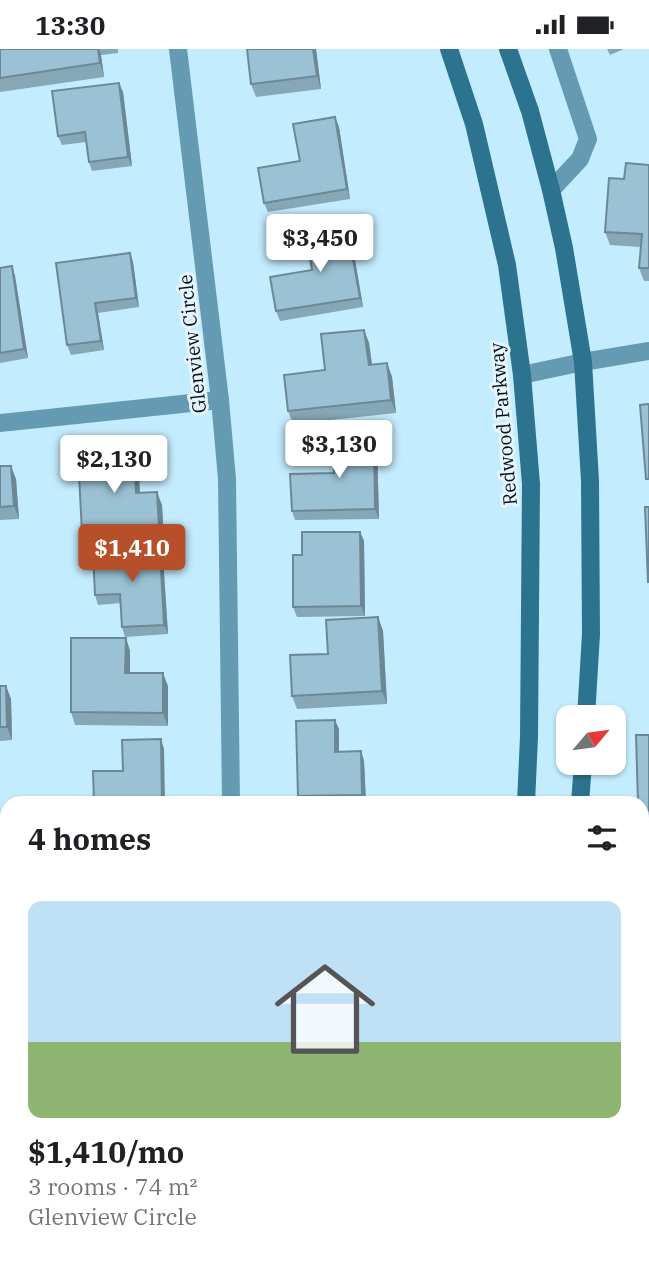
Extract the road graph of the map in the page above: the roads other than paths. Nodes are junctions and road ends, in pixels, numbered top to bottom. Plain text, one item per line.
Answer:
1 (178, 49) edge
2 (449, 49) edge
3 (509, 49) edge
4 (558, 49) edge
5 (551, 190) junction
6 (649, 351) edge
7 (583, 362) junction
8 (523, 375) junction
9 (220, 400) junction
10 (0, 423) edge
11 (587, 705) edge
12 (582, 775) edge
13 (231, 796) edge
14 (527, 796) edge
15 (581, 796) edge

1 - 9 street, Glenview Circle
2 - 8 main road, Redwood Parkway
3 - 5 main road
4 - 5 street
5 - 7 main road
6 - 7 street
7 - 8 street
7 - 11 main road
8 - 14 main road, Redwood Parkway
9 - 10 street
9 - 13 street, Glenview Circle
12 - 15 main road

